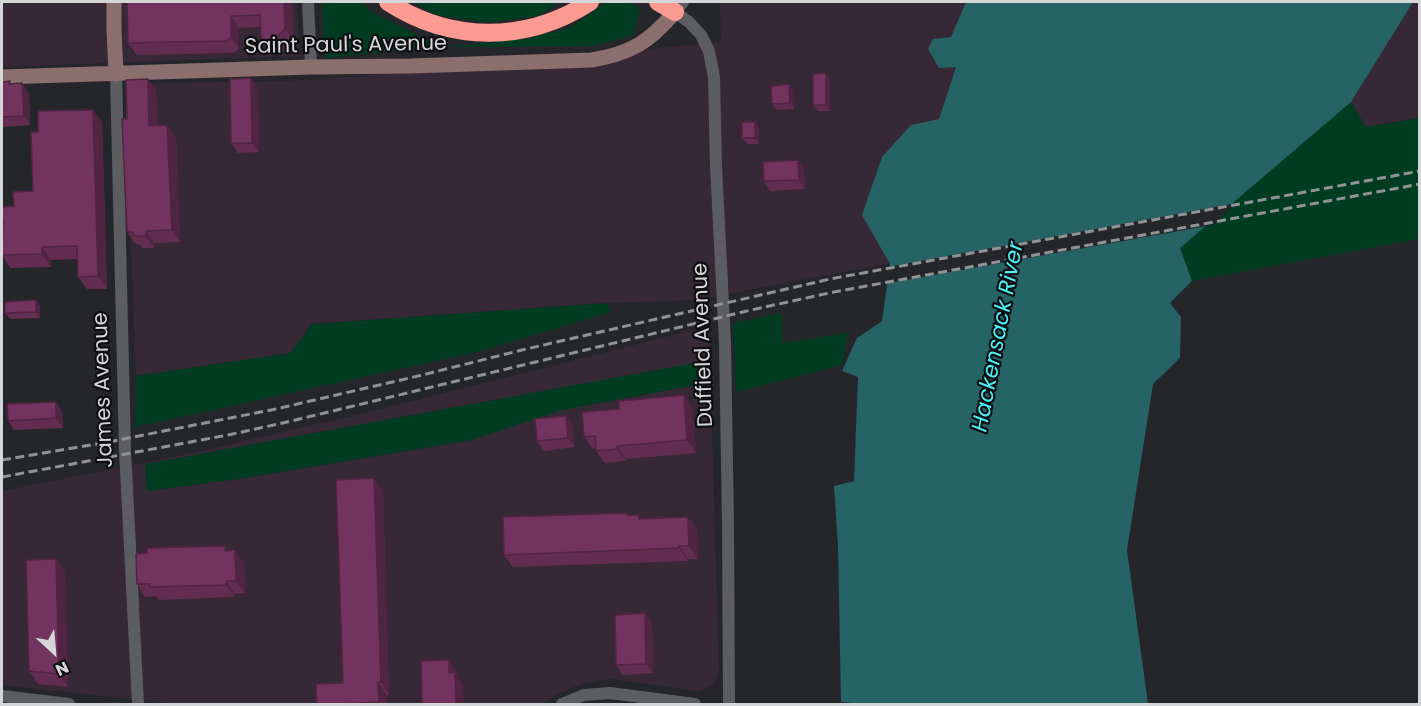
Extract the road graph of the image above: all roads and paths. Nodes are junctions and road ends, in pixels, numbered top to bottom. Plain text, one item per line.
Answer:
1 (114, 2) edge
2 (308, 2) edge
3 (388, 2) edge
4 (590, 2) edge
5 (658, 2) edge
6 (679, 7) edge
7 (310, 67) junction
8 (116, 74) junction
9 (2, 77) edge
10 (2, 696) edge
11 (69, 705) edge
12 (138, 705) edge
13 (561, 705) edge
14 (695, 705) edge
15 (729, 705) edge

1 - 8 street
2 - 7 street
3 - 4 highway
5 - 6 highway
6 - 7 street, Saint Paul's Avenue
6 - 15 street, Duffield Avenue
7 - 8 street, Saint Paul's Avenue
8 - 9 street, Saint Paul's Avenue
8 - 12 street, James Avenue
10 - 11 street
13 - 14 street

